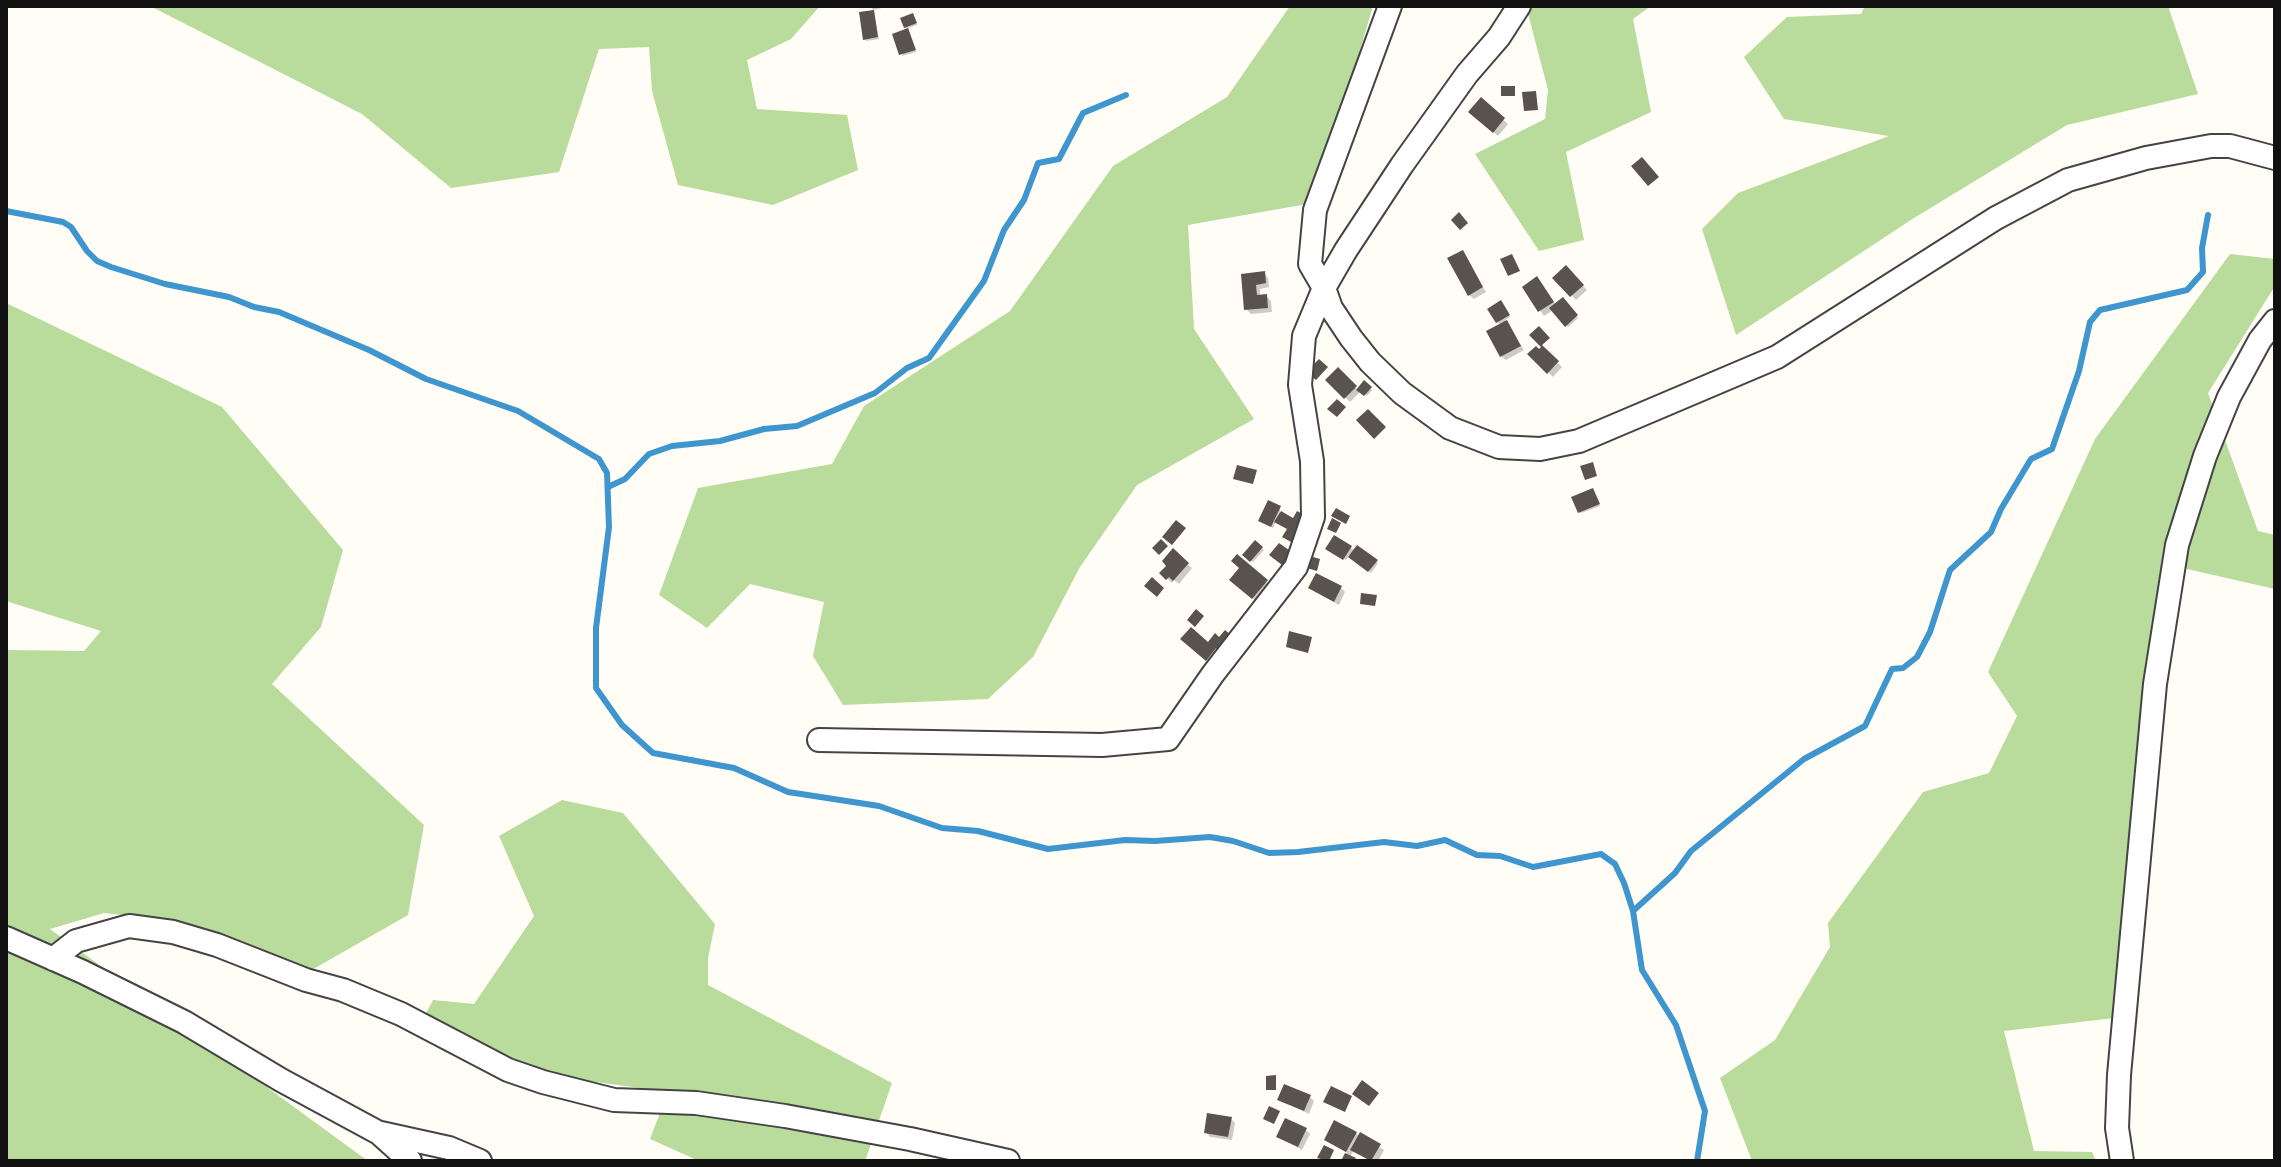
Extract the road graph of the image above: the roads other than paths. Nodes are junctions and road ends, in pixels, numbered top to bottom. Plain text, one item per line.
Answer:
1 (1390, 6) edge
2 (1519, 6) edge
3 (2275, 158) edge
4 (1324, 288) junction
5 (2275, 321) edge
6 (819, 740) dead end
7 (6, 938) edge
8 (53, 959) junction
9 (379, 1133) junction
10 (410, 1161) edge
11 (480, 1161) edge
12 (1008, 1161) edge
13 (2122, 1161) edge

1 - 4 street
2 - 4 street
3 - 4 street
4 - 6 street
5 - 13 street
7 - 8 street
8 - 9 street
8 - 12 street
9 - 10 street
9 - 11 street

